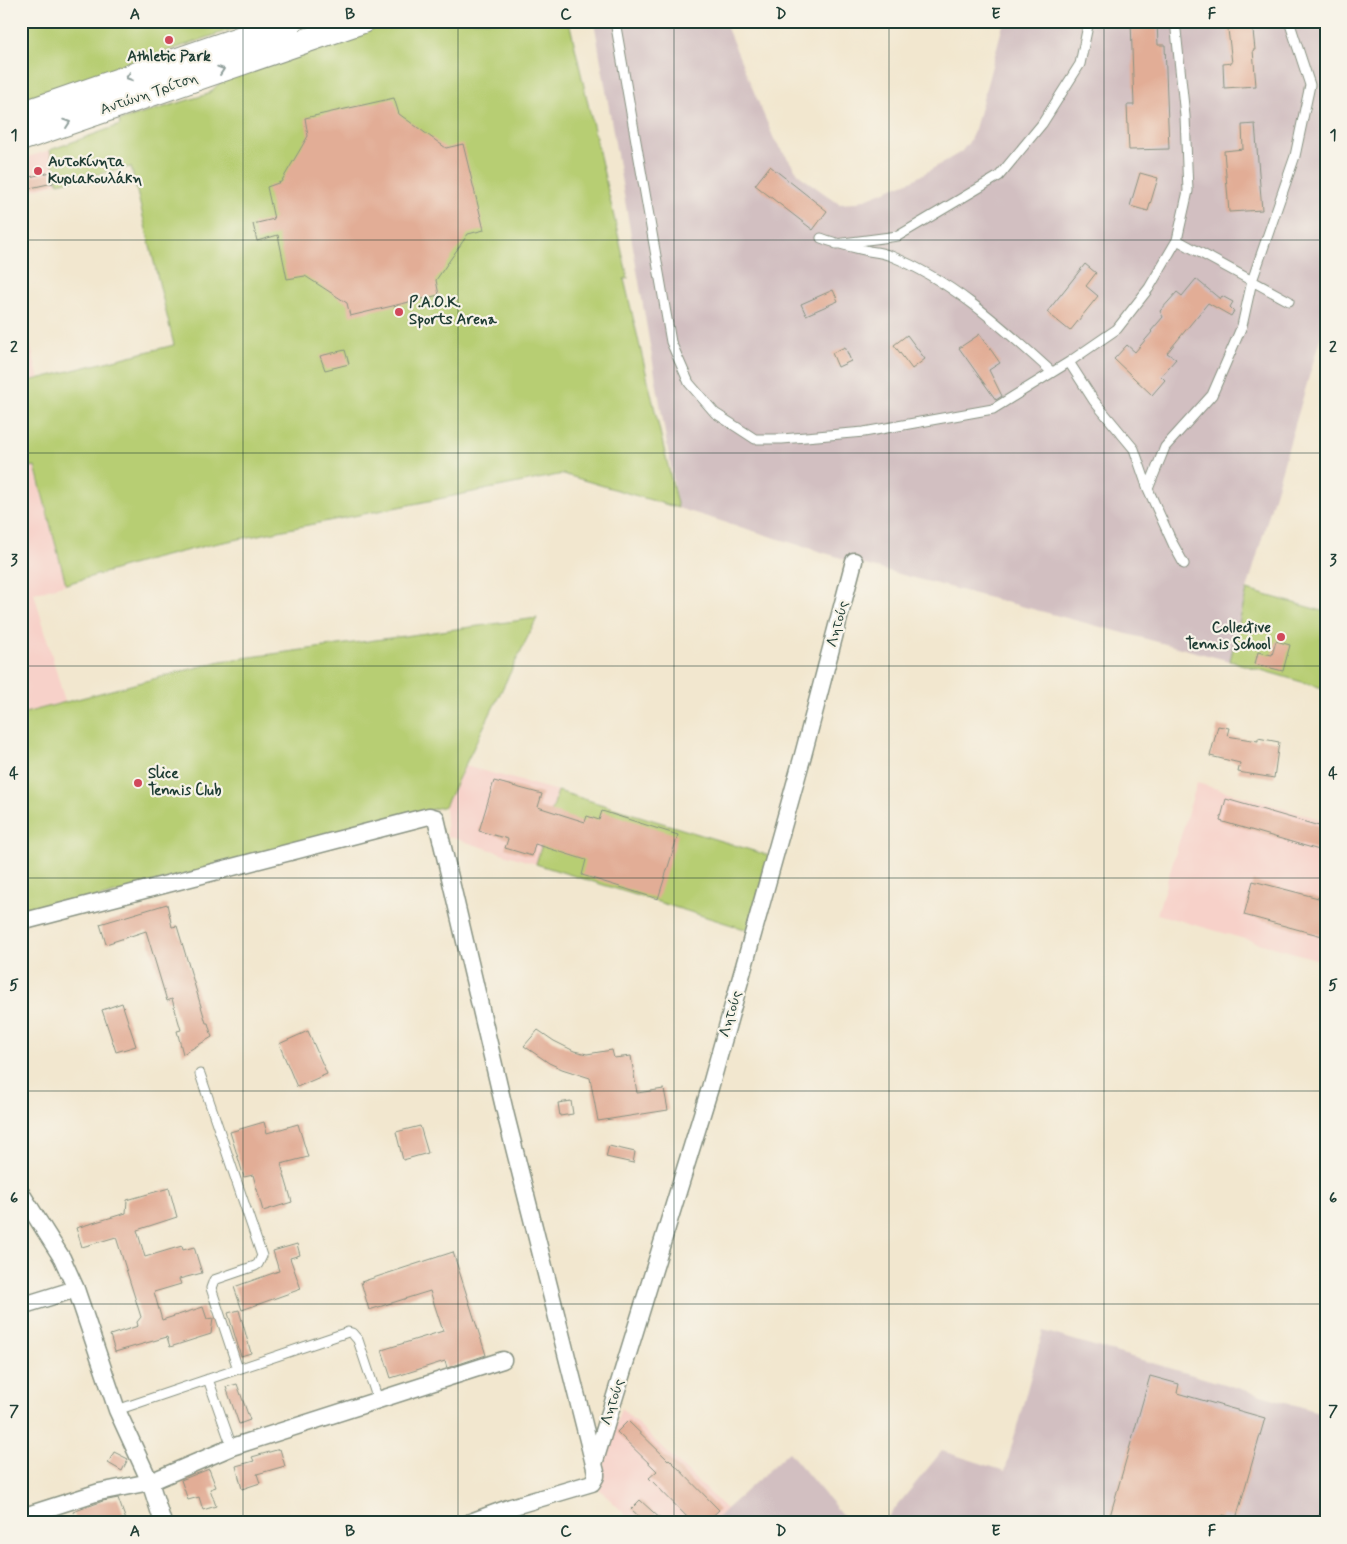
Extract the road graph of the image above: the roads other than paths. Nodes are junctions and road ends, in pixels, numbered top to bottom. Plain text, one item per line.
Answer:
1 (362, 21) edge
2 (615, 21) edge
3 (1089, 21) edge
4 (1175, 21) edge
5 (1289, 21) edge
6 (288, 22) edge
7 (21, 114) edge
8 (21, 139) edge
9 (821, 238) dead end
10 (1177, 240) junction
11 (836, 244) junction
12 (1252, 281) junction
13 (1289, 301) dead end
14 (1069, 362) junction
15 (1052, 372) junction
16 (1148, 489) junction
17 (854, 561) dead end
18 (1184, 564) dead end
19 (21, 922) edge
20 (200, 1074) dead end
21 (21, 1193) edge
22 (76, 1289) junction
23 (21, 1306) edge
24 (503, 1360) dead end
25 (238, 1369) junction
26 (208, 1379) junction
27 (378, 1400) junction
28 (117, 1410) junction
29 (232, 1447) junction
30 (594, 1464) junction
31 (150, 1482) junction
32 (21, 1517) edge
33 (163, 1523) edge
34 (468, 1523) edge

8 -> 1 street, Αντώνη Τρίτση
2 - 15 lane
3 - 11 lane
4 - 10 lane
5 - 12 lane
6 -> 7 street, Αντώνη Τρίτση
9 - 11 lane
10 - 12 lane
10 - 14 lane
11 - 15 lane
12 - 13 lane
12 - 16 lane
14 - 15 lane
14 - 16 lane
16 - 18 lane
17 - 30 street, Λητούς
19 - 30 street
20 - 25 lane
21 - 22 street
22 - 23 street
22 - 28 street
24 - 27 street
25 - 26 lane
25 - 27 lane
26 - 28 lane
26 - 29 lane
27 - 29 street
28 - 31 street
29 - 31 street
30 - 34 street, Λητούς
31 - 32 street
31 - 33 street

